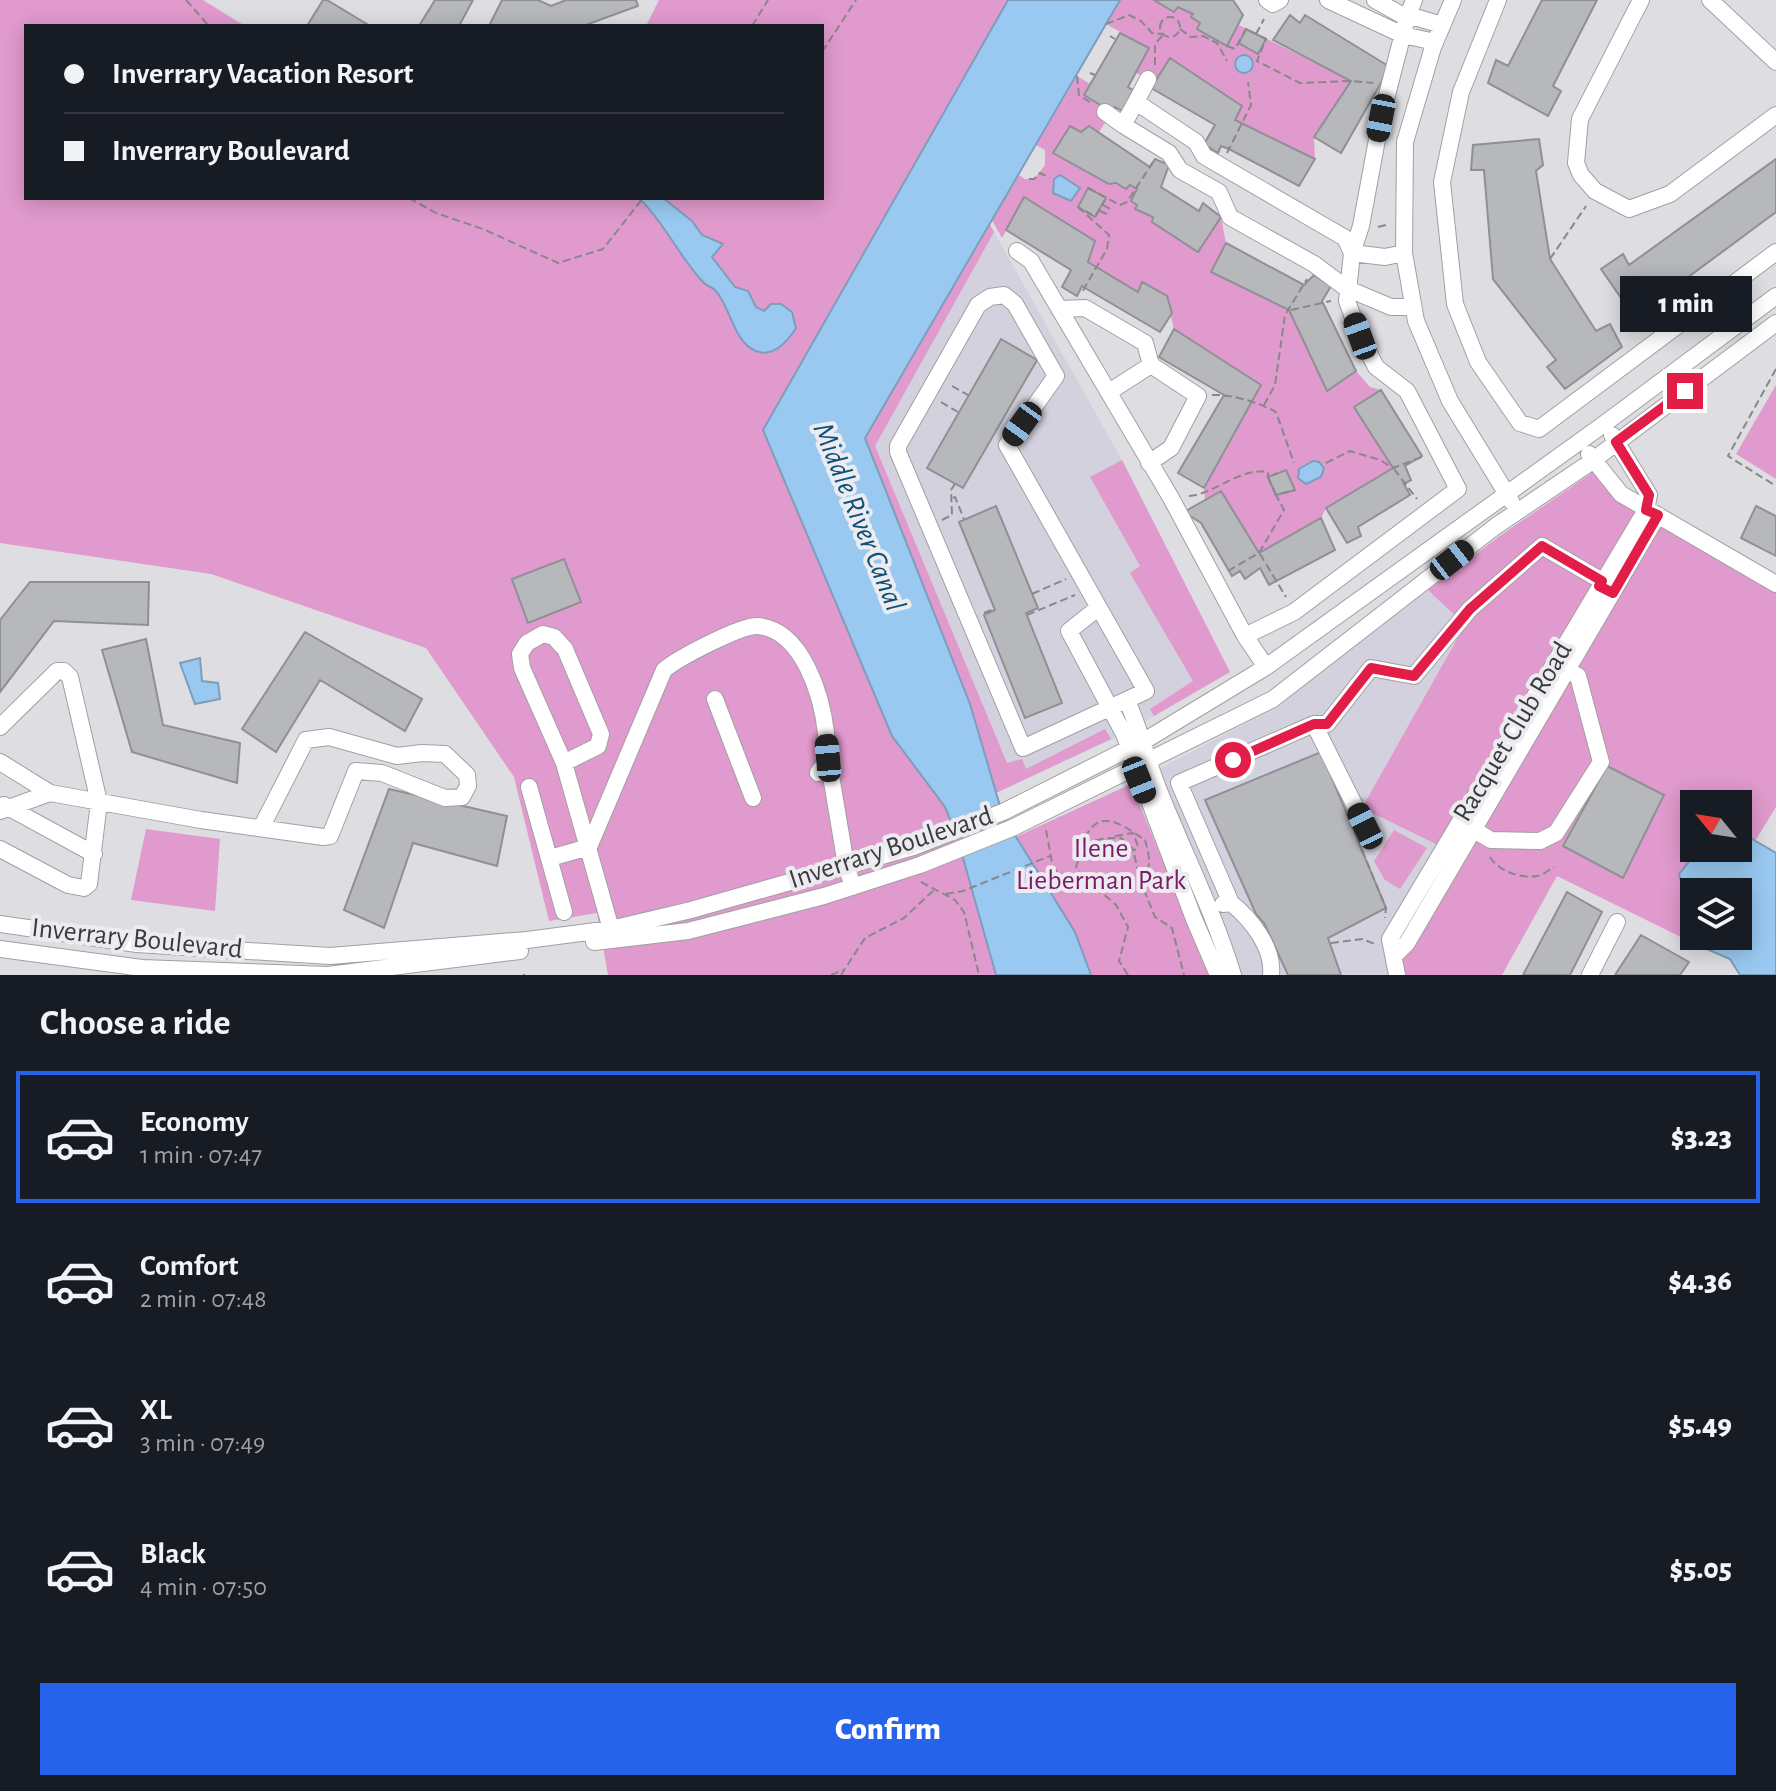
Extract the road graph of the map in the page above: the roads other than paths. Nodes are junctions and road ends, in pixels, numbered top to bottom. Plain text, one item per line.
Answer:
1 (1328, 0) edge
2 (1375, 0) edge
3 (1414, 0) edge
4 (1453, 0) edge
5 (1498, 0) edge
6 (1641, 0) edge
7 (1710, 0) edge
8 (1407, 18) junction
9 (1442, 25) junction
10 (1403, 35) junction
11 (1435, 42) junction
12 (1776, 62) edge
13 (1148, 79) road end
14 (1136, 102) junction
15 (1105, 112) road end
16 (1776, 115) edge
17 (1123, 125) junction
18 (1196, 142) junction
19 (1180, 170) junction
20 (1017, 251) dead end
21 (1776, 252) edge
22 (1352, 253) junction
23 (1404, 253) junction
24 (1347, 294) junction
25 (1776, 296) edge
26 (1411, 307) junction
27 (1066, 309) junction
28 (1776, 323) edge
29 (1151, 365) junction
30 (1109, 392) junction
31 (1604, 424) junction
32 (1579, 442) junction
33 (1616, 442) junction
34 (1594, 459) junction
35 (1149, 463) junction
36 (1506, 494) junction
37 (1519, 511) junction
38 (1652, 513) junction
39 (1776, 584) edge
40 (1605, 587) junction
41 (1098, 608) junction
42 (1245, 636) junction
43 (1266, 667) junction
44 (1559, 675) junction
45 (715, 699) dead end
46 (1127, 701) junction
47 (1110, 709) junction
48 (1314, 724) junction
49 (0, 727) edge
50 (1136, 744) junction
51 (828, 758) junction
52 (1507, 758) junction
53 (0, 762) edge
54 (564, 763) junction
55 (1142, 766) junction
56 (818, 773) dead end
57 (1179, 783) junction
58 (529, 787) dead end
59 (50, 793) junction
60 (1152, 793) junction
61 (753, 798) dead end
62 (99, 802) junction
63 (3, 807) edge
64 (1365, 826) dead end
65 (261, 828) junction
66 (1474, 830) junction
67 (589, 847) junction
68 (0, 849) edge
69 (94, 854) junction
70 (550, 858) junction
71 (846, 865) junction
72 (1441, 870) junction
73 (853, 887) junction
74 (1231, 903) junction
75 (1199, 909) junction
76 (564, 912) dead end
77 (1617, 922) dead end
78 (0, 924) edge
79 (611, 929) junction
80 (0, 949) edge
81 (1218, 975) edge
82 (1233, 975) edge
83 (1271, 975) edge
84 (1397, 975) edge
85 (1590, 975) edge

1 - 10 street
2 - 8 street
3 - 8 street
4 - 9 street
5 - 21 street
6 - 16 street
7 - 12 street
8 - 9 street
8 - 10 street
9 - 11 street
10 - 11 street
10 - 22 street
11 - 23 street
13 - 14 street
14 - 17 street
14 - 18 street
15 - 17 street
17 - 19 street
18 - 19 street
18 - 22 street
19 - 24 street
20 - 27 street
22 - 23 street
22 - 24 street
23 - 26 street
24 - 26 street
24 - 42 street
25 - 31 street, Inverrary Boulevard
26 - 36 street
27 - 29 street
27 - 30 street
28 - 33 street, Inverrary Boulevard
29 - 30 street
29 - 35 street
30 - 35 street
31 - 32 street, Inverrary Boulevard
31 - 33 street
32 - 34 street
32 - 36 street, Inverrary Boulevard
33 - 34 street, Inverrary Boulevard
33 - 38 street
34 - 37 street, Inverrary Boulevard
34 - 38 street
35 - 42 street
36 - 37 street
36 - 43 street, Inverrary Boulevard
37 - 55 street, Inverrary Boulevard
38 - 39 street
38 - 40 street, Racquet Club Road
40 - 44 street, Racquet Club Road
40 - 48 street
41 - 46 street
41 - 47 street
41 - 47 street
42 - 43 street
43 - 50 street, Inverrary Boulevard
44 - 52 street, Racquet Club Road
44 - 66 street
45 - 61 street
46 - 47 street
46 - 50 street
47 - 50 street
48 - 57 street
48 - 64 street
49 - 62 street
50 - 55 street
50 - 71 street, Inverrary Boulevard
51 - 56 street
51 - 67 street
51 - 71 street
52 - 66 street, Racquet Club Road
52 - 72 street, Racquet Club Road
53 - 59 street
54 - 54 street
54 - 67 street
55 - 60 street
55 - 73 street, Inverrary Boulevard
57 - 60 street
57 - 74 street
58 - 70 street
59 - 62 street
59 - 63 street
60 - 75 street
62 - 65 street
62 - 69 street
63 - 69 street
65 - 65 street
66 - 72 street, Racquet Club Road
67 - 70 street
67 - 79 street
68 - 69 street
70 - 76 street
71 - 73 street
71 - 79 street, Inverrary Boulevard
72 - 84 street, Racquet Club Road
73 - 80 street, Inverrary Boulevard
74 - 75 street
74 - 83 street
75 - 81 street
75 - 82 street
77 - 85 street
78 - 79 street, Inverrary Boulevard

